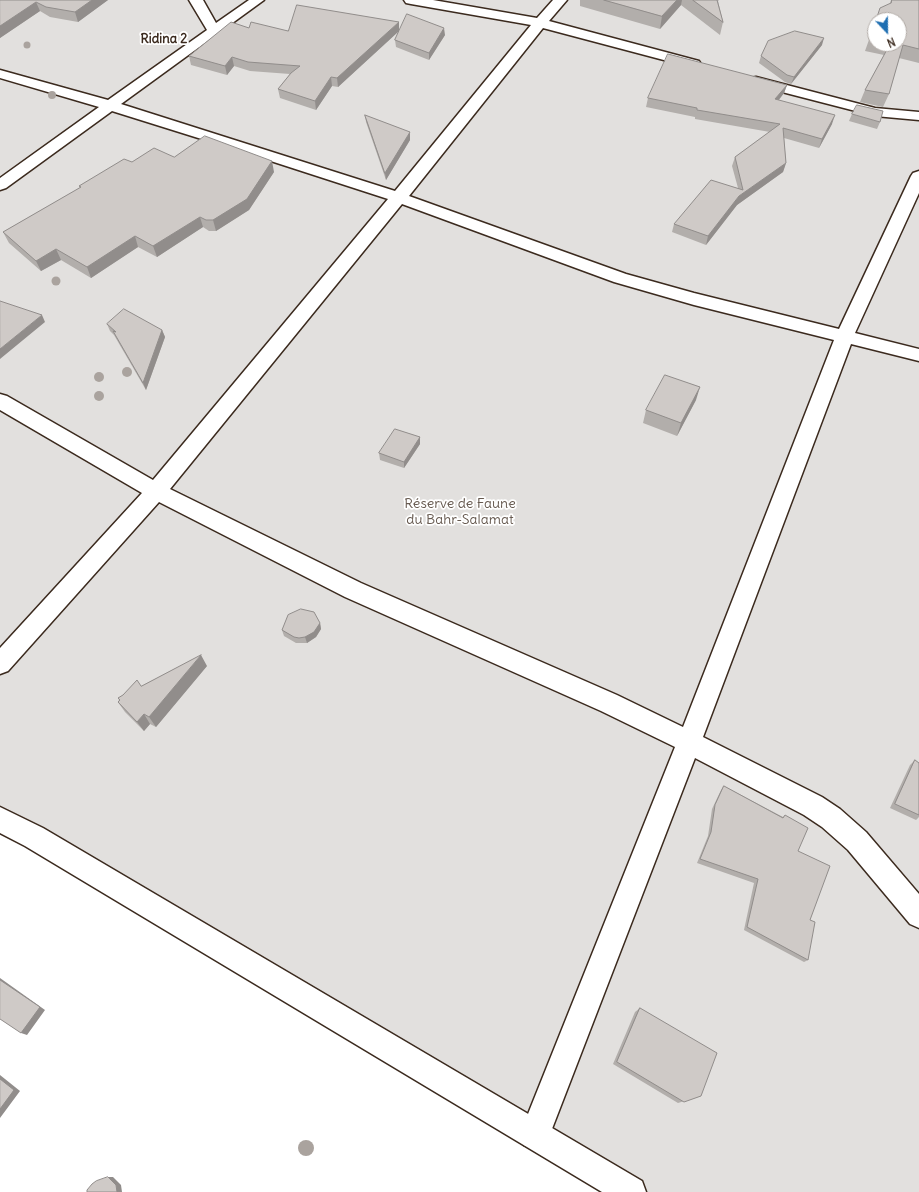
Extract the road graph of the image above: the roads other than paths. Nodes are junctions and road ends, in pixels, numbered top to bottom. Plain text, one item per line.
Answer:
1 (196, 0) edge
2 (257, 0) edge
3 (410, 0) edge
4 (560, 0) edge
5 (540, 23) junction
6 (214, 31) junction
7 (710, 68) edge
8 (0, 74) edge
9 (740, 76) edge
10 (111, 105) junction
11 (919, 116) edge
12 (919, 176) edge
13 (0, 185) edge
14 (399, 197) junction
15 (845, 336) junction
16 (919, 355) edge
17 (0, 401) edge
18 (156, 491) junction
19 (0, 664) edge
20 (689, 742) junction
21 (0, 819) edge
22 (919, 915) edge
23 (535, 1134) junction
24 (613, 1187) edge

1 - 6 street
2 - 6 street
3 - 5 street
4 - 5 street
5 - 7 street
5 - 14 street
6 - 10 street
8 - 10 street
9 - 11 street
10 - 13 street
10 - 14 street
12 - 15 street
14 - 15 street
14 - 18 street
15 - 16 street
15 - 20 street
17 - 18 street
18 - 19 street
18 - 20 street
20 - 22 street
20 - 23 street
21 - 23 street
23 - 24 street

